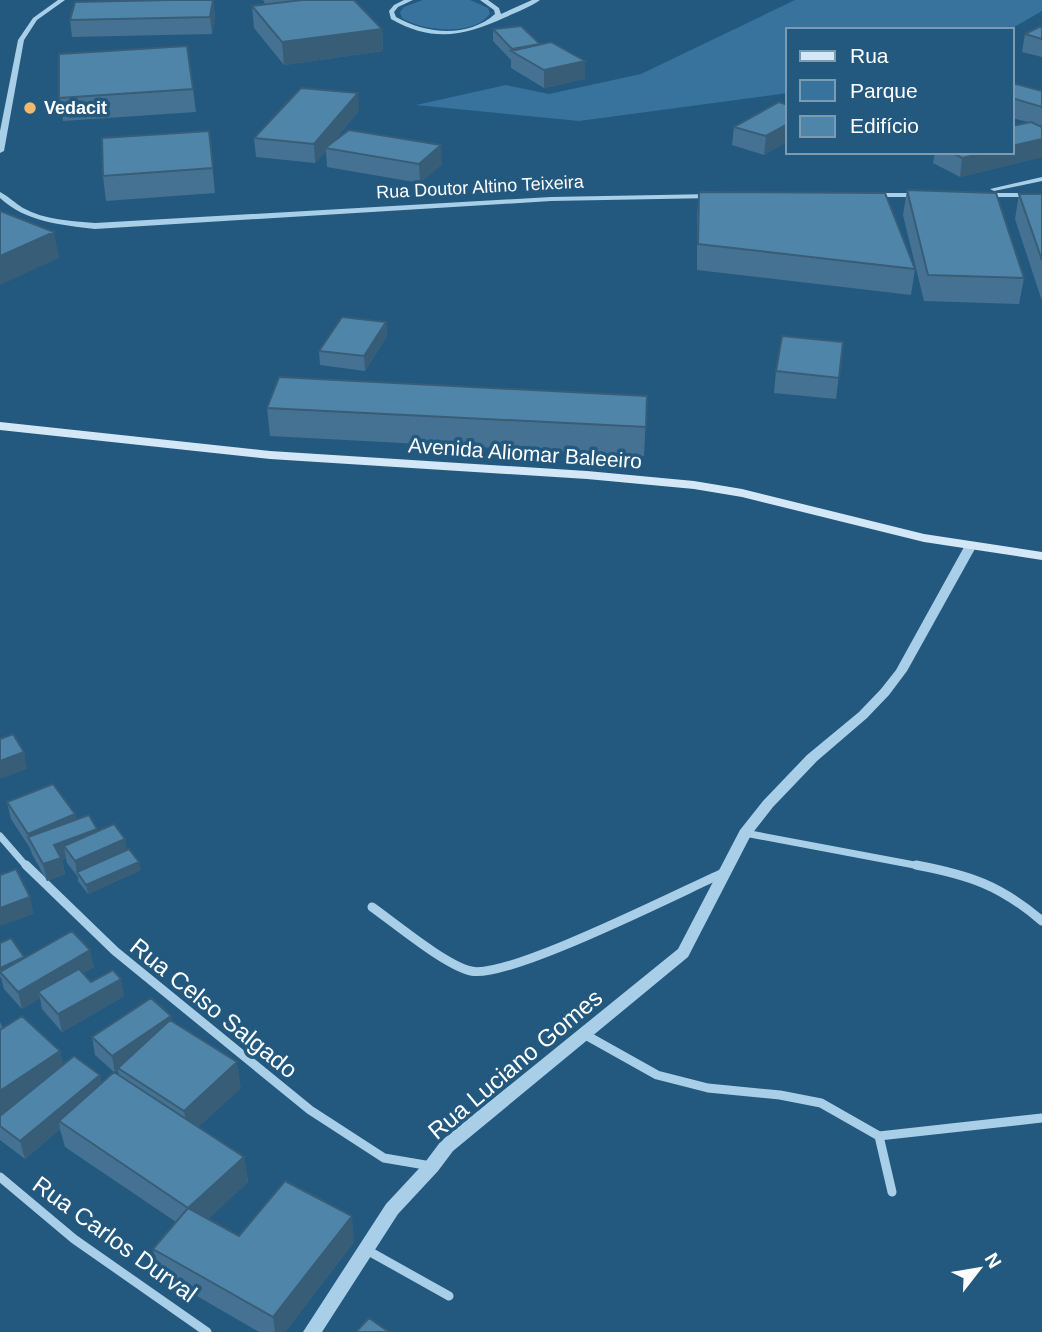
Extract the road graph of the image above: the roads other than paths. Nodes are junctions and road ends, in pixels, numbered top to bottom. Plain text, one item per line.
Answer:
1 (62, 0) edge
2 (410, 0) edge
3 (483, 0) edge
4 (537, 0) edge
5 (494, 20) junction
6 (0, 151) edge
7 (1042, 179) edge
8 (0, 194) edge
9 (726, 195) edge
10 (857, 195) edge
11 (932, 195) edge
12 (1042, 195) edge
13 (0, 426) edge
14 (970, 547) junction
15 (1042, 556) edge
16 (745, 832) junction
17 (0, 836) edge
18 (25, 867) junction
19 (13, 872) edge
20 (724, 873) junction
21 (372, 907) dead end
22 (1042, 921) edge
23 (582, 1033) junction
24 (1042, 1118) edge
25 (879, 1136) junction
26 (432, 1167) junction
27 (0, 1177) edge
28 (892, 1192) dead end
29 (365, 1248) junction
30 (449, 1296) dead end
31 (208, 1332) edge
32 (312, 1332) edge

1 - 6 street
2 - 5 street
3 - 5 street
4 - 5 street
7 - 12 street
8 - 9 street, Rua Doutor Altino Teixeira
10 - 11 street
13 - 14 main road, Avenida Aliomar Baleeiro
14 - 15 main road, Avenida Aliomar Baleeiro
14 - 16 street, Rua Luciano Gomes
16 - 20 street, Rua Luciano Gomes
16 - 22 street
17 - 18 street, Rua Celso Salgado
18 - 19 street
18 - 26 street, Rua Celso Salgado
20 - 21 street
20 - 23 street, Rua Luciano Gomes
23 - 25 street
23 - 26 street, Rua Luciano Gomes
24 - 25 street
25 - 28 street
26 - 29 street, Rua Luciano Gomes
27 - 31 street, Rua Carlos Durval
29 - 30 street
29 - 32 street, Rua Luciano Gomes

